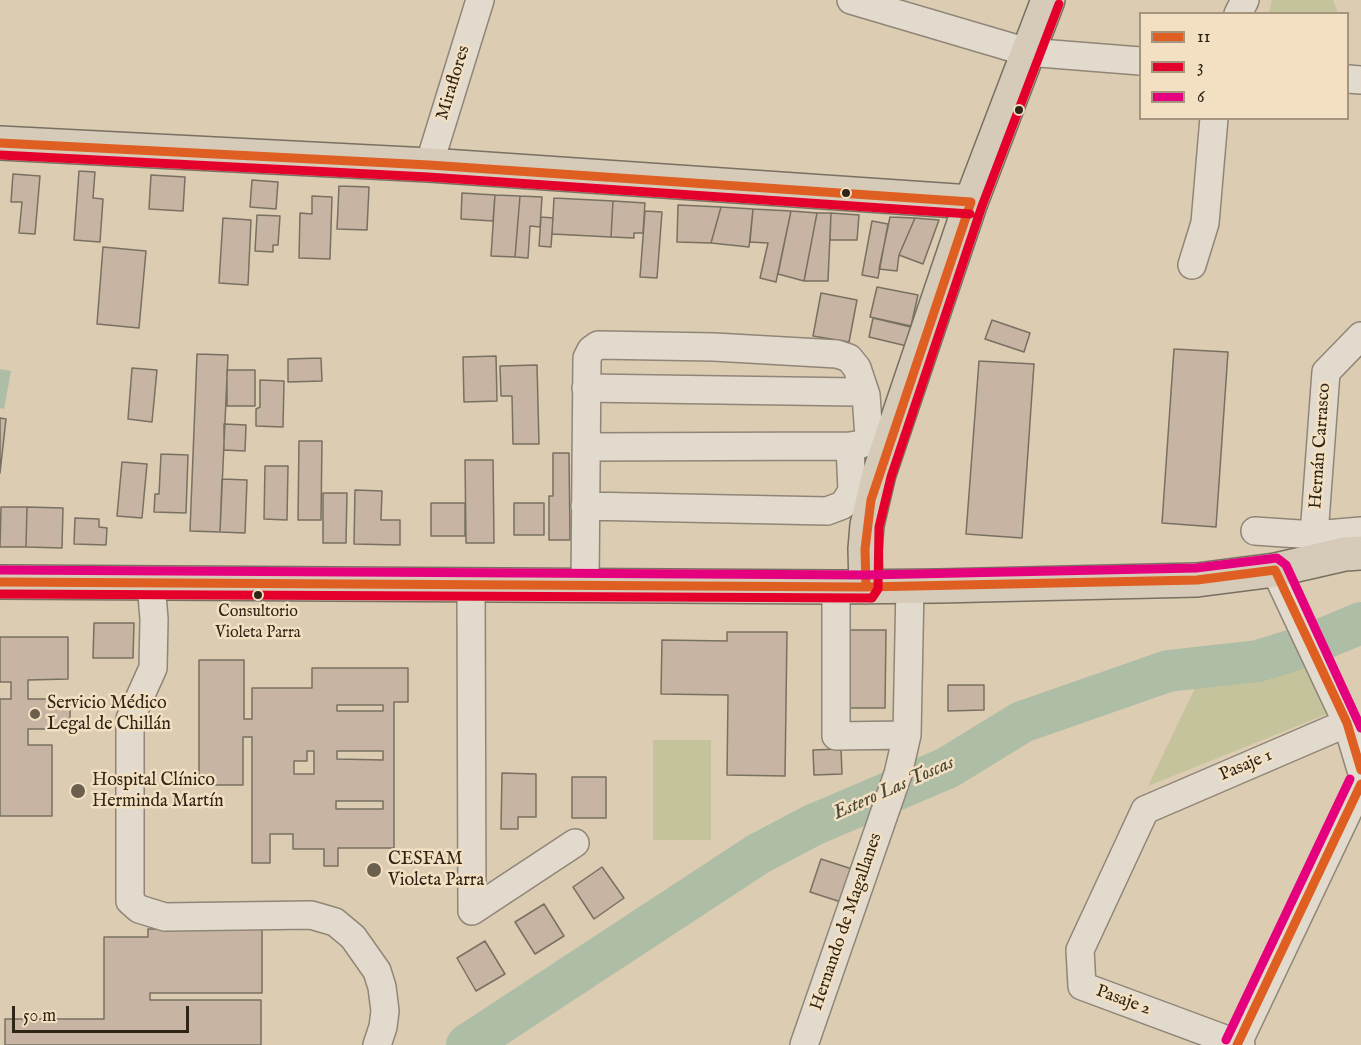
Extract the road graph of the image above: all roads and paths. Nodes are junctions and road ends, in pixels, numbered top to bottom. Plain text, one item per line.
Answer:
1 (480, 0) edge
2 (851, 0) edge
3 (1048, 0) edge
4 (1027, 52) junction
5 (1139, 61) edge
6 (1214, 120) edge
7 (0, 143) edge
8 (429, 165) junction
9 (971, 202) junction
10 (1192, 265) dead end
11 (1361, 336) edge
12 (586, 388) junction
13 (866, 395) junction
14 (850, 446) junction
15 (586, 447) junction
16 (585, 506) junction
17 (1255, 531) dead end
18 (1361, 531) edge
19 (1316, 548) junction
20 (1361, 553) edge
21 (1275, 570) junction
22 (0, 582) edge
23 (152, 583) junction
24 (471, 585) junction
25 (585, 585) junction
26 (910, 586) junction
27 (851, 587) junction
28 (1347, 723) junction
29 (907, 735) junction
30 (1361, 770) edge
31 (1361, 783) edge
32 (1145, 810) joint
33 (575, 843) dead end
34 (377, 1045) edge
35 (804, 1045) edge
36 (1238, 1045) edge

1 - 8 street, Miraflores
2 - 4 street
3 - 4 main road
4 - 5 street
4 - 9 main road
6 - 10 street
7 - 8 main road
8 - 9 main road
9 - 27 main road
11 - 19 street, Hernán Carrasco
12 - 13 street
12 - 13 street
12 - 15 street
13 - 14 street
14 - 15 street
14 - 16 street
15 - 16 street
16 - 25 street
17 - 19 street
18 - 19 street
19 - 20 main road
19 - 21 main road
21 - 26 main road
21 - 28 street
22 - 23 main road
23 - 24 main road
23 - 34 street
24 - 25 main road
24 - 33 street
25 - 27 main road
26 - 27 main road
26 - 29 street, Hernando de Magallanes
27 - 29 street
28 - 30 street
28 - 32 street, Pasaje 1
29 - 35 street, Hernando de Magallanes
31 - 36 street
32 - 36 street, Pasaje 2

